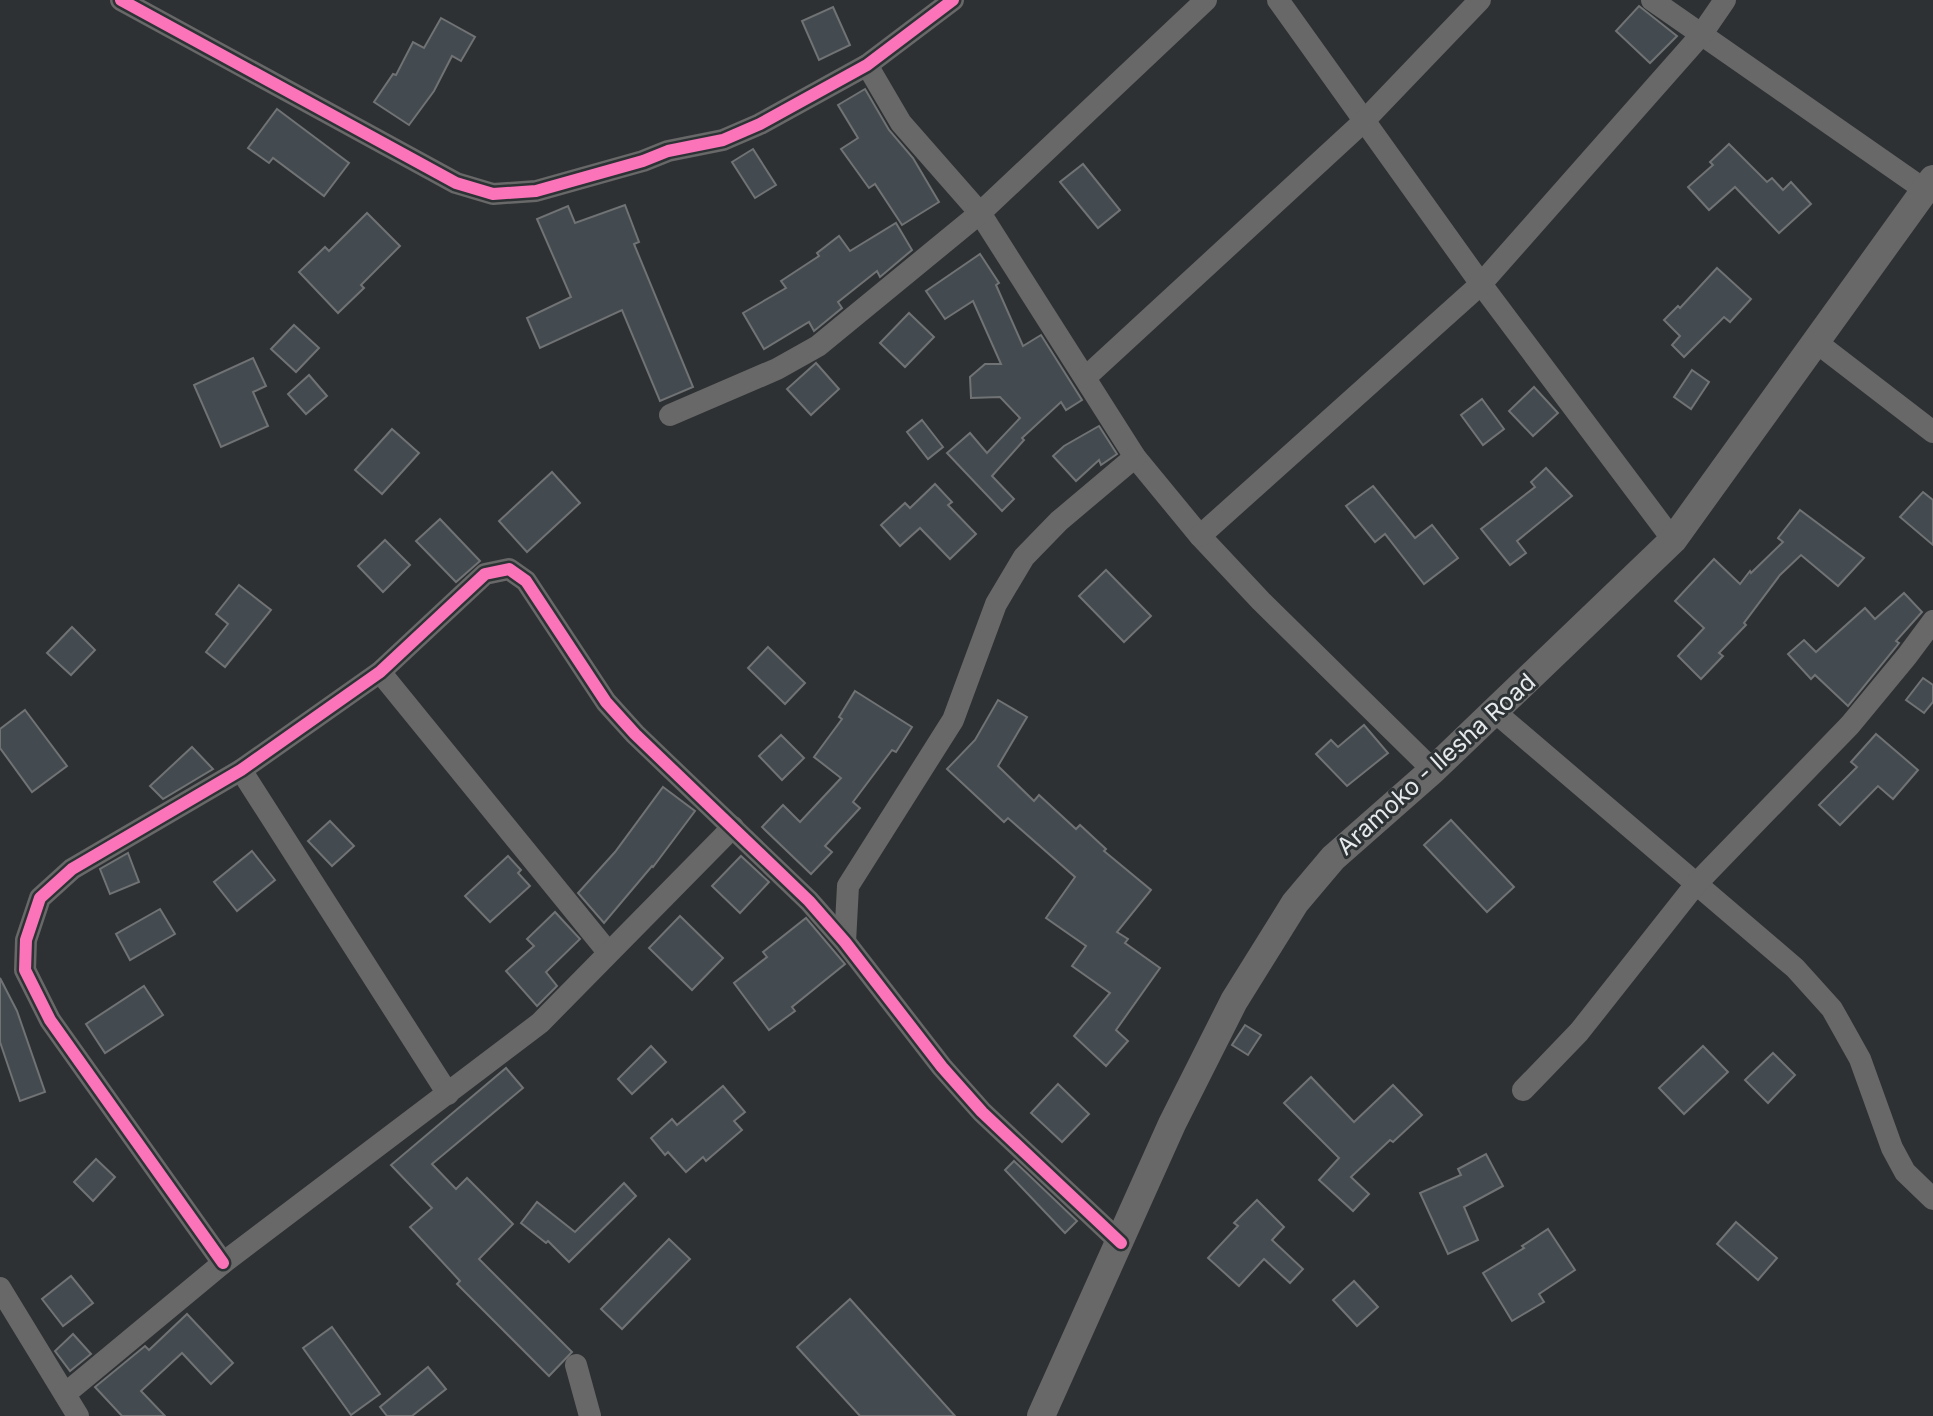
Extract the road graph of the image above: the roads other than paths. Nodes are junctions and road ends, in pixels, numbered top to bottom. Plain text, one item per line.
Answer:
1 (121, 0) edge
2 (953, 0) edge
3 (1206, 0) edge
4 (1278, 0) edge
5 (1480, 0) edge
6 (1652, 0) edge
7 (1725, 0) edge
8 (1701, 35) junction
9 (867, 65) junction
10 (1363, 122) junction
11 (1929, 184) edge
12 (980, 213) junction
13 (1481, 284) junction
14 (1816, 342) junction
15 (1086, 377) junction
16 (670, 415) dead end
17 (1933, 432) edge
18 (1135, 457) junction
19 (1200, 536) junction
20 (1673, 540) junction
21 (1933, 621) edge
22 (380, 672) junction
23 (1495, 712) junction
24 (241, 770) junction
25 (1433, 770) junction
26 (733, 827) junction
27 (1696, 884) junction
28 (848, 886) junction
29 (809, 901) junction
30 (845, 942) junction
31 (608, 952) junction
32 (1523, 1090) dead end
33 (448, 1094) junction
34 (1933, 1199) edge
35 (1121, 1243) junction
36 (223, 1263) junction
37 (0, 1288) edge
38 (576, 1365) dead end
39 (65, 1394) junction
40 (78, 1416) edge
41 (590, 1416) edge
42 (1041, 1416) edge

1 - 9 street
2 - 9 street
3 - 12 street
4 - 10 street
5 - 10 street
6 - 8 street
7 - 8 street
8 - 11 street
8 - 13 street
9 - 12 street
10 - 13 street
10 - 15 street
11 - 14 main road, Aramoko - Ilesha Road
12 - 15 street
12 - 16 street
13 - 19 street
13 - 20 street
14 - 17 street
14 - 20 main road, Aramoko - Ilesha Road
15 - 18 street
18 - 19 street
18 - 28 street
19 - 25 street
20 - 23 main road, Aramoko - Ilesha Road
21 - 27 street
22 - 24 street
22 - 26 street
22 - 31 street
23 - 25 main road, Aramoko - Ilesha Road
23 - 27 street
24 - 33 street
24 - 36 street
25 - 35 main road, Aramoko - Ilesha Road
26 - 29 street
26 - 31 street
27 - 32 street
27 - 34 street
28 - 29 street
28 - 30 street
29 - 30 street
30 - 35 street
31 - 33 street
33 - 36 street
35 - 42 main road, Aramoko - Ilesha Road
36 - 39 street
37 - 39 street
38 - 41 street
39 - 40 street

